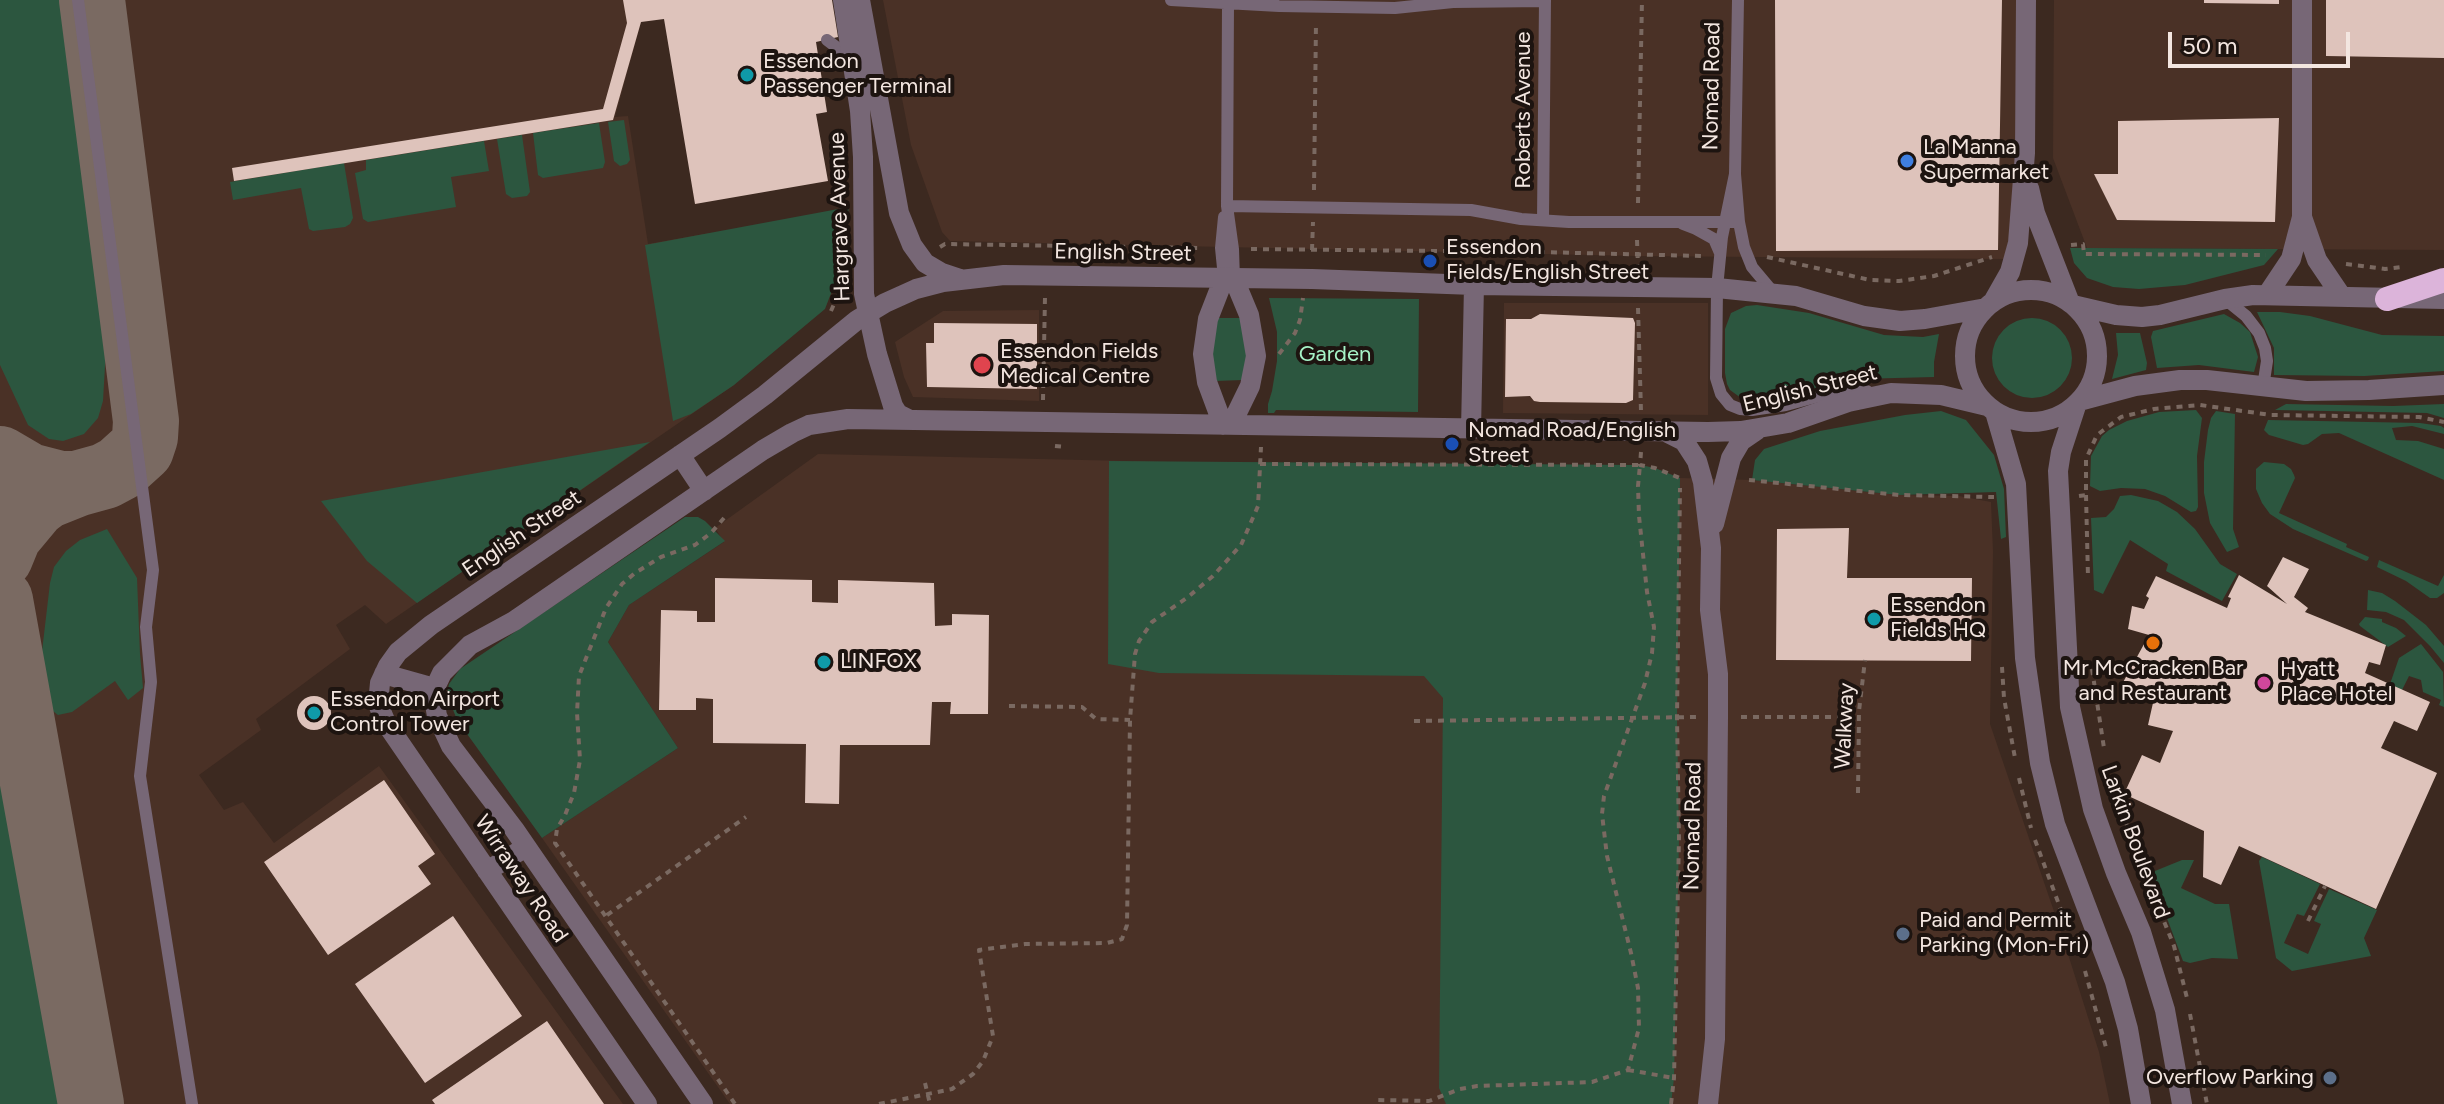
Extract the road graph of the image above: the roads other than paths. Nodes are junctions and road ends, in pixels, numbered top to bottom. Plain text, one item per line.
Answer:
1 (78, 0) edge
2 (843, 0) edge
3 (860, 0) edge
4 (1171, 0) edge
5 (1545, 0) edge
6 (1738, 0) edge
7 (2026, 0) edge
8 (2302, 0) edge
9 (1228, 4) junction
10 (827, 40) dead end
11 (860, 56) junction
12 (2025, 153) junction
13 (1735, 174) junction
14 (1227, 206) junction
15 (2302, 217) junction
16 (1543, 220) junction
17 (1672, 222) junction
18 (1724, 222) junction
19 (1739, 222) junction
20 (1720, 253) junction
21 (1229, 278) junction
22 (960, 279) junction
23 (2444, 280) edge
24 (1474, 285) junction
25 (1717, 288) junction
26 (1773, 292) junction
27 (2267, 295) junction
28 (2342, 297) junction
29 (2225, 299) junction
30 (2387, 299) junction
31 (2444, 299) edge
32 (2072, 304) junction
33 (1989, 305) junction
34 (868, 313) junction
35 (2444, 385) edge
36 (2263, 387) junction
37 (1891, 393) junction
38 (2078, 402) junction
39 (1991, 409) junction
40 (910, 420) junction
41 (1227, 425) junction
42 (1761, 428) junction
43 (1471, 430) junction
44 (1668, 433) junction
45 (680, 455) junction
46 (704, 491) junction
47 (1711, 548) junction
48 (384, 674) junction
49 (434, 688) junction
50 (526, 847) junction
51 (487, 871) junction
52 (192, 1104) edge
53 (647, 1104) edge
54 (703, 1104) edge
55 (1708, 1104) edge
56 (2141, 1104) edge
57 (2182, 1104) edge

1 - 52 lane
2 - 11 street, Hargrave Avenue
3 - 11 street, Hargrave Avenue
4 - 9 lane
5 - 9 lane
5 - 16 lane, Roberts Avenue
6 - 13 lane, Nomad Road
7 - 12 street
8 - 15 street
9 - 14 lane
10 - 11 lane
11 - 22 street
11 - 34 street, Hargrave Avenue
12 - 32 street
12 - 33 street
13 - 18 lane, Nomad Road
13 - 19 lane, Nomad Road
14 - 16 lane
14 - 21 lane
15 - 27 street
15 - 28 street
16 - 17 lane
17 - 18 lane
17 - 20 lane
18 - 19 lane
18 - 20 lane, Nomad Road
19 - 26 lane, Nomad Road
20 - 25 lane, Nomad Road
21 - 22 street, English Street
21 - 24 street, English Street
21 - 41 street
21 - 41 street
22 - 34 street, English Street
23 - 30 highway
24 - 25 street, English Street
24 - 43 street
25 - 26 street, English Street
25 - 37 lane, Nomad Road
26 - 33 street, English Street
27 - 28 street
27 - 29 street
28 - 30 street
29 - 32 street
29 - 36 lane
30 - 31 street
32 - 33 street
32 - 38 street
33 - 39 street
34 - 40 street, Hargrave Avenue
34 - 45 street, English Street
35 - 36 street
36 - 38 street
37 - 39 street, English Street
37 - 42 street, English Street
38 - 39 street
38 - 57 street, Larkin Boulevard
39 - 56 street
40 - 41 street, English Street
40 - 46 street, English Street
41 - 43 street, English Street
42 - 44 street, English Street
42 - 47 street, Nomad Road
43 - 44 street, English Street
44 - 47 street, Nomad Road
45 - 46 street
45 - 48 street, English Street
46 - 49 street, English Street
47 - 55 street, Nomad Road
48 - 49 street
48 - 51 street, Wirraway Road
49 - 50 street, Wirraway Road
50 - 51 street
50 - 54 street, Wirraway Road
51 - 53 street, Wirraway Road

